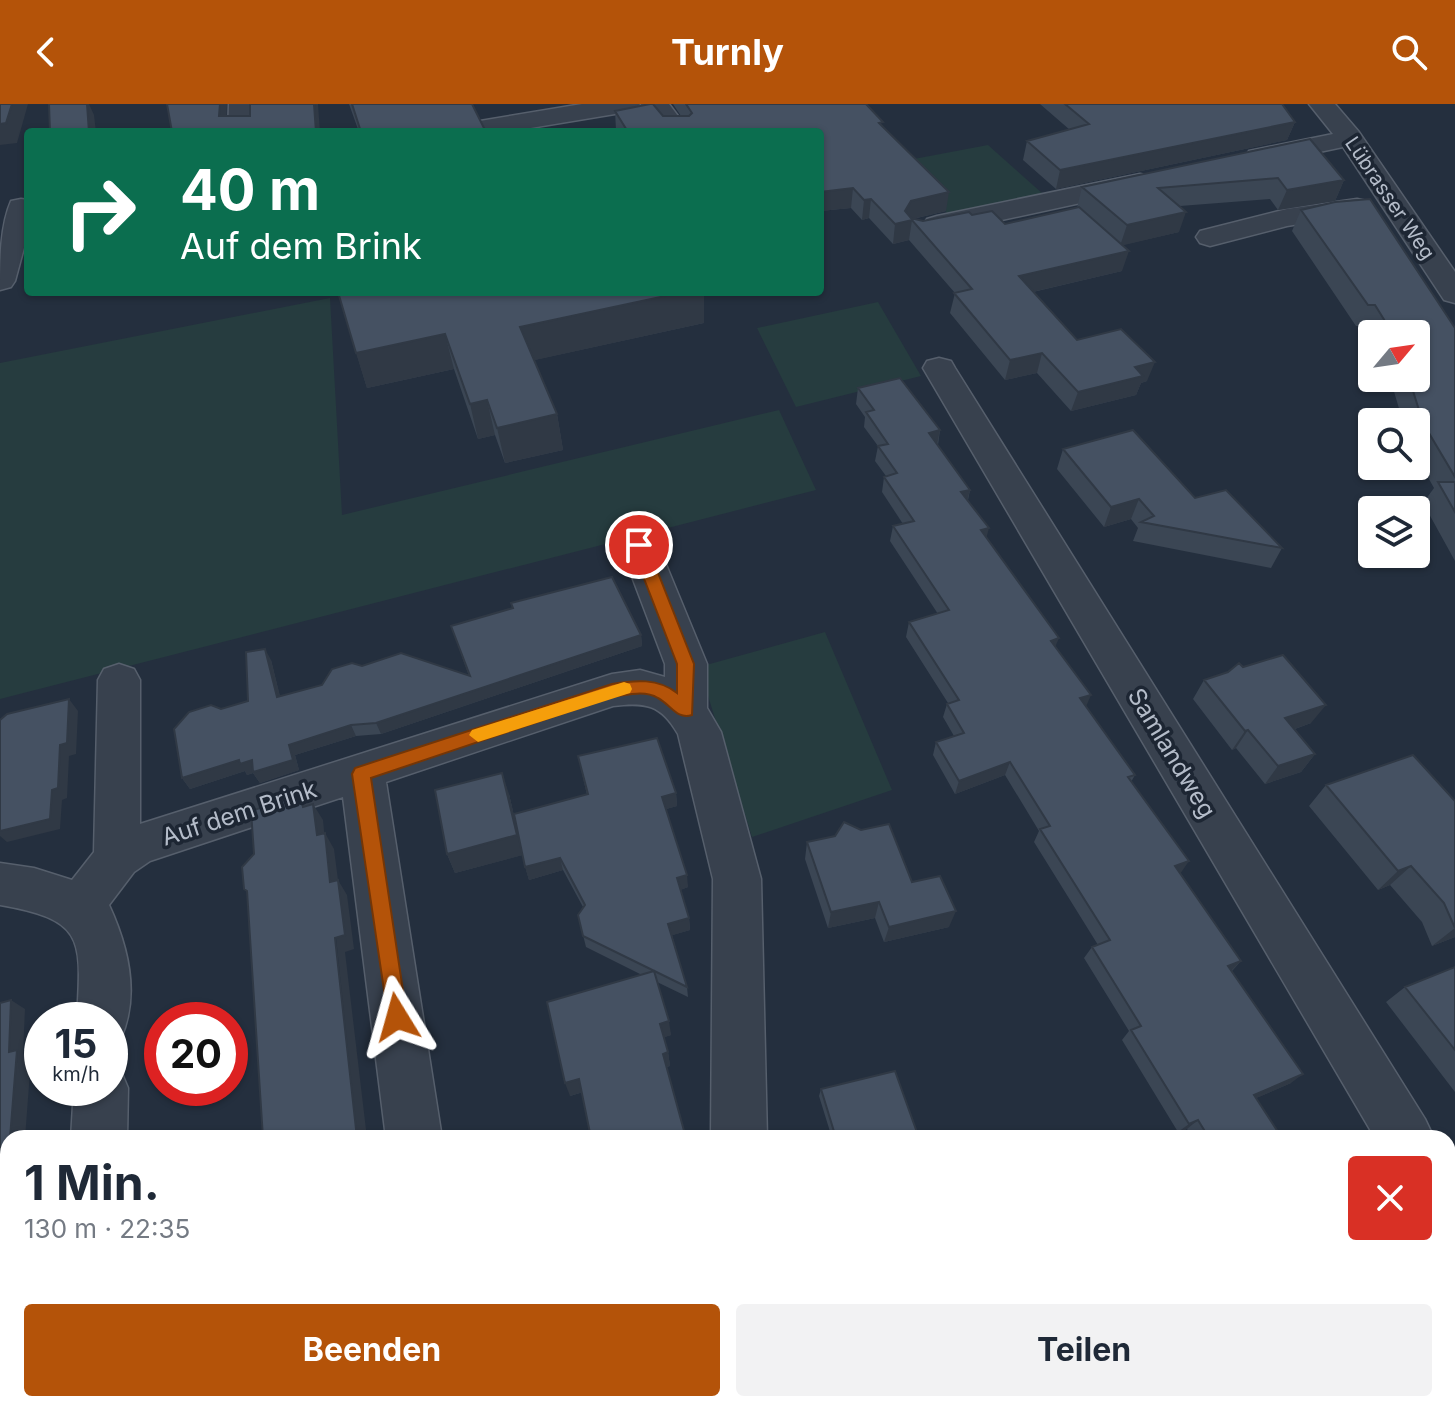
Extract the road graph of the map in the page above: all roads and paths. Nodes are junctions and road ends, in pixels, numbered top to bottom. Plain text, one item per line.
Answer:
1 (242, 104) edge
2 (627, 104) edge
3 (656, 104) edge
4 (1322, 104) edge
5 (241, 128) edge
6 (486, 128) edge
7 (674, 128) edge
8 (1350, 138) junction
9 (1233, 162) edge
10 (1173, 174) edge
11 (1396, 206) junction
12 (16, 208) edge
13 (919, 229) edge
14 (1210, 237) dead end
15 (0, 281) edge
16 (1455, 294) edge
17 (939, 368) dead end
18 (639, 545) dead end
19 (119, 680) dead end
20 (686, 710) junction
21 (362, 774) junction
22 (117, 858) junction
23 (0, 884) edge
24 (81, 905) junction
25 (104, 1002) edge
26 (100, 1106) edge
27 (99, 1130) edge
28 (413, 1130) edge
29 (739, 1130) edge
30 (1401, 1130) edge

1 - 5 street
2 - 6 street
3 - 7 street
4 - 8 street, Lübrasser Weg
8 - 9 street
8 - 11 street, Lübrasser Weg
10 - 13 street
11 - 14 street
11 - 16 street, Lübrasser Weg
12 - 15 street
17 - 30 street, Samlandweg
18 - 20 street
19 - 22 street
20 - 21 street, Auf dem Brink
20 - 29 street
21 - 22 street, Auf dem Brink
21 - 28 street
22 - 24 street, Auf dem Brink
23 - 24 street
24 - 25 street
26 - 27 street

